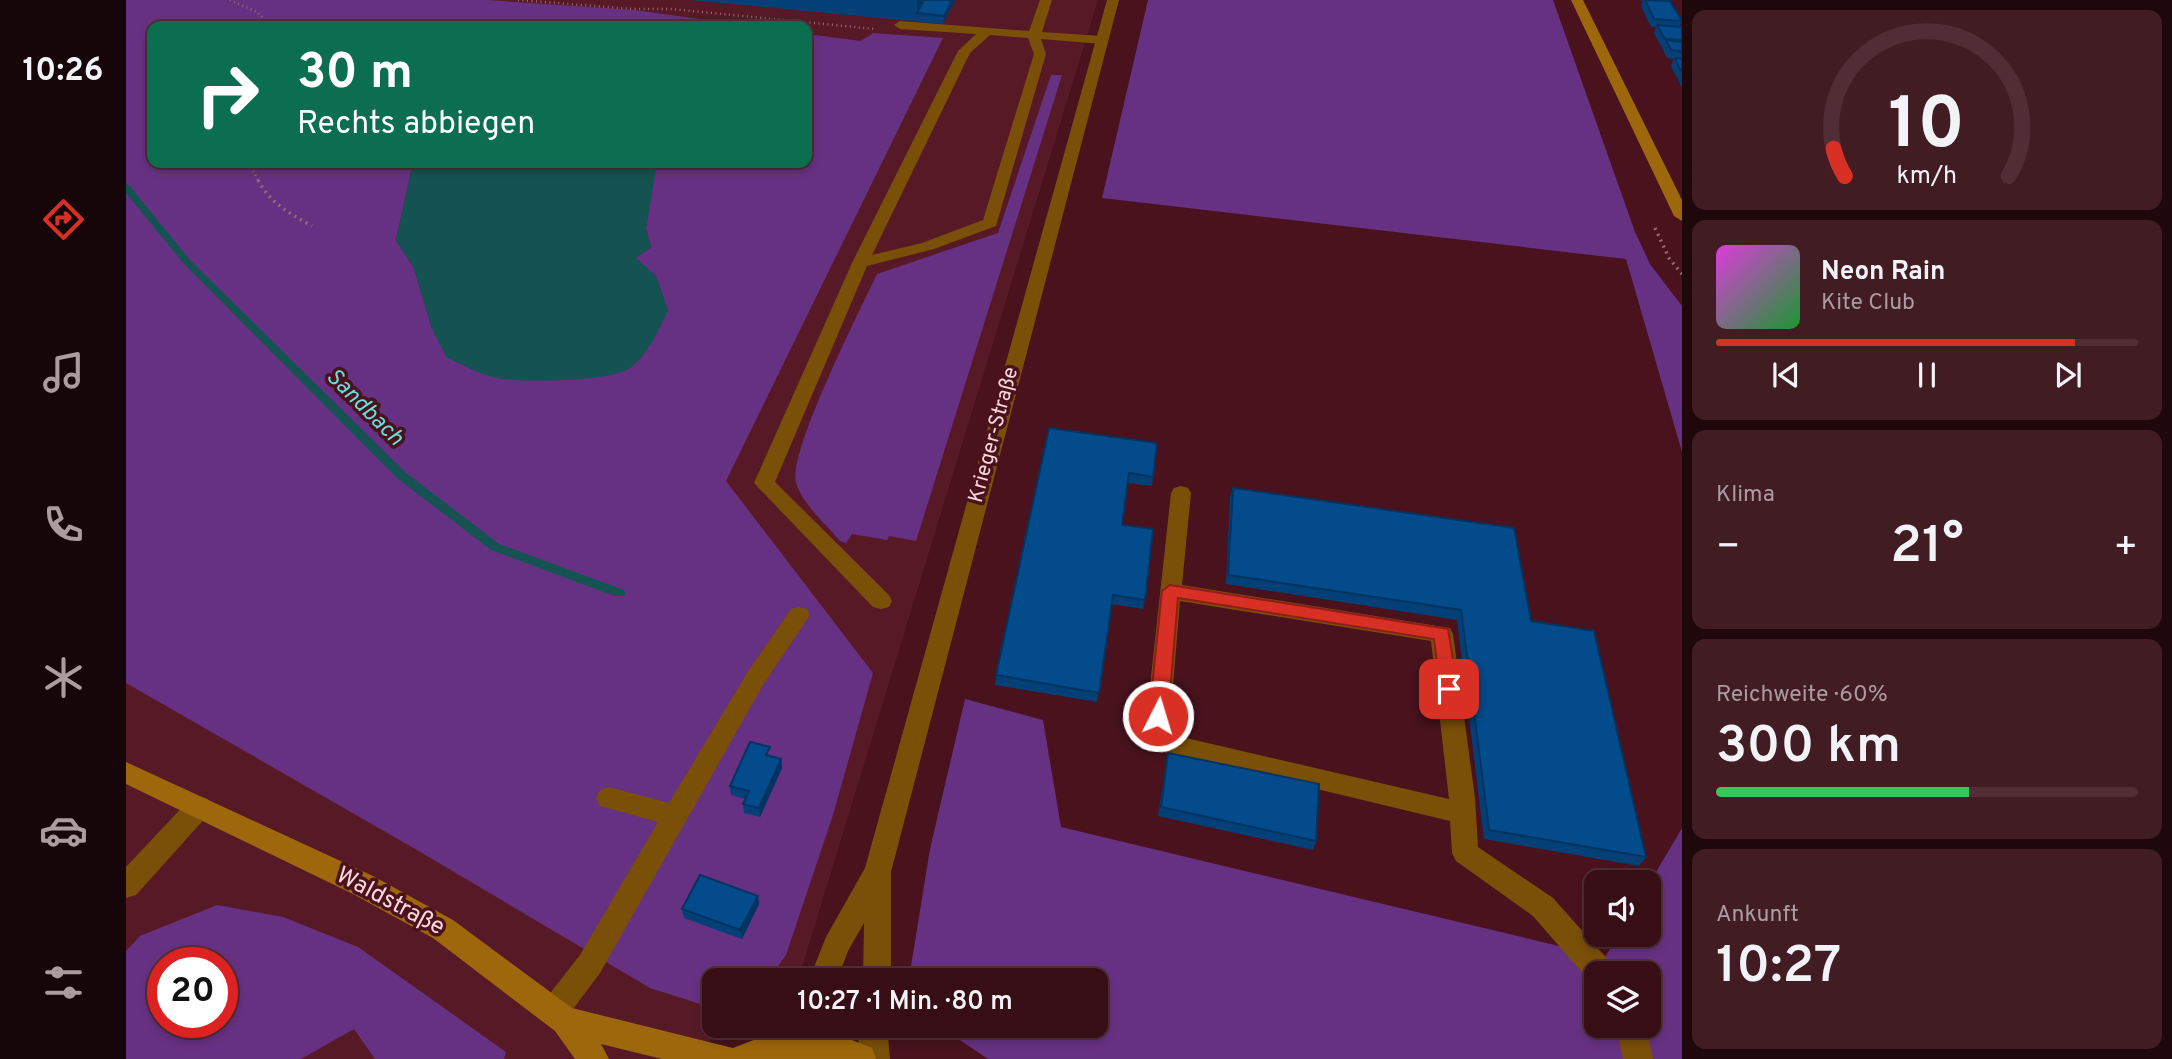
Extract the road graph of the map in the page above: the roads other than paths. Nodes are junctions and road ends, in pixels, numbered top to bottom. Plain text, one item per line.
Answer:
1 (1046, 0) edge
2 (1113, 0) edge
3 (1577, 0) edge
4 (900, 25) road end
5 (986, 32) junction
6 (1034, 36) junction
7 (1102, 40) junction
8 (1682, 216) edge
9 (860, 263) junction
10 (1181, 493) dead end
11 (1170, 591) junction
12 (881, 601) dead end
13 (799, 615) dead end
14 (126, 772) edge
15 (609, 798) dead end
16 (199, 807) junction
17 (1463, 813) junction
18 (676, 816) junction
19 (878, 871) junction
20 (126, 886) edge
21 (1590, 961) edge
22 (828, 968) edge
23 (877, 968) edge
24 (560, 1016) junction
25 (786, 1038) edge
26 (803, 1038) edge
27 (873, 1038) edge
28 (1634, 1038) edge
29 (594, 1059) edge
30 (723, 1059) edge
31 (743, 1059) edge
32 (861, 1059) edge
33 (875, 1059) edge
34 (1638, 1059) edge

1 - 6 street
2 - 7 street, Krieger-Straße
3 - 8 main road
4 - 5 street
5 - 6 street
5 - 9 street
6 - 7 street
6 - 9 street
7 - 19 street, Krieger-Straße
9 - 12 street
10 - 11 street
11 - 17 street
11 - 17 street
13 - 18 street
14 - 16 main road, Waldstraße
15 - 18 street
16 - 20 street
16 - 24 main road, Waldstraße
17 - 21 street
18 - 24 street
19 - 22 street, Krieger-Straße
19 - 23 street, Krieger-Straße
24 - 29 main road, Waldstraße
24 - 30 main road, Waldstraße
25 - 31 main road
26 - 32 main road
27 - 33 street
28 - 34 street

